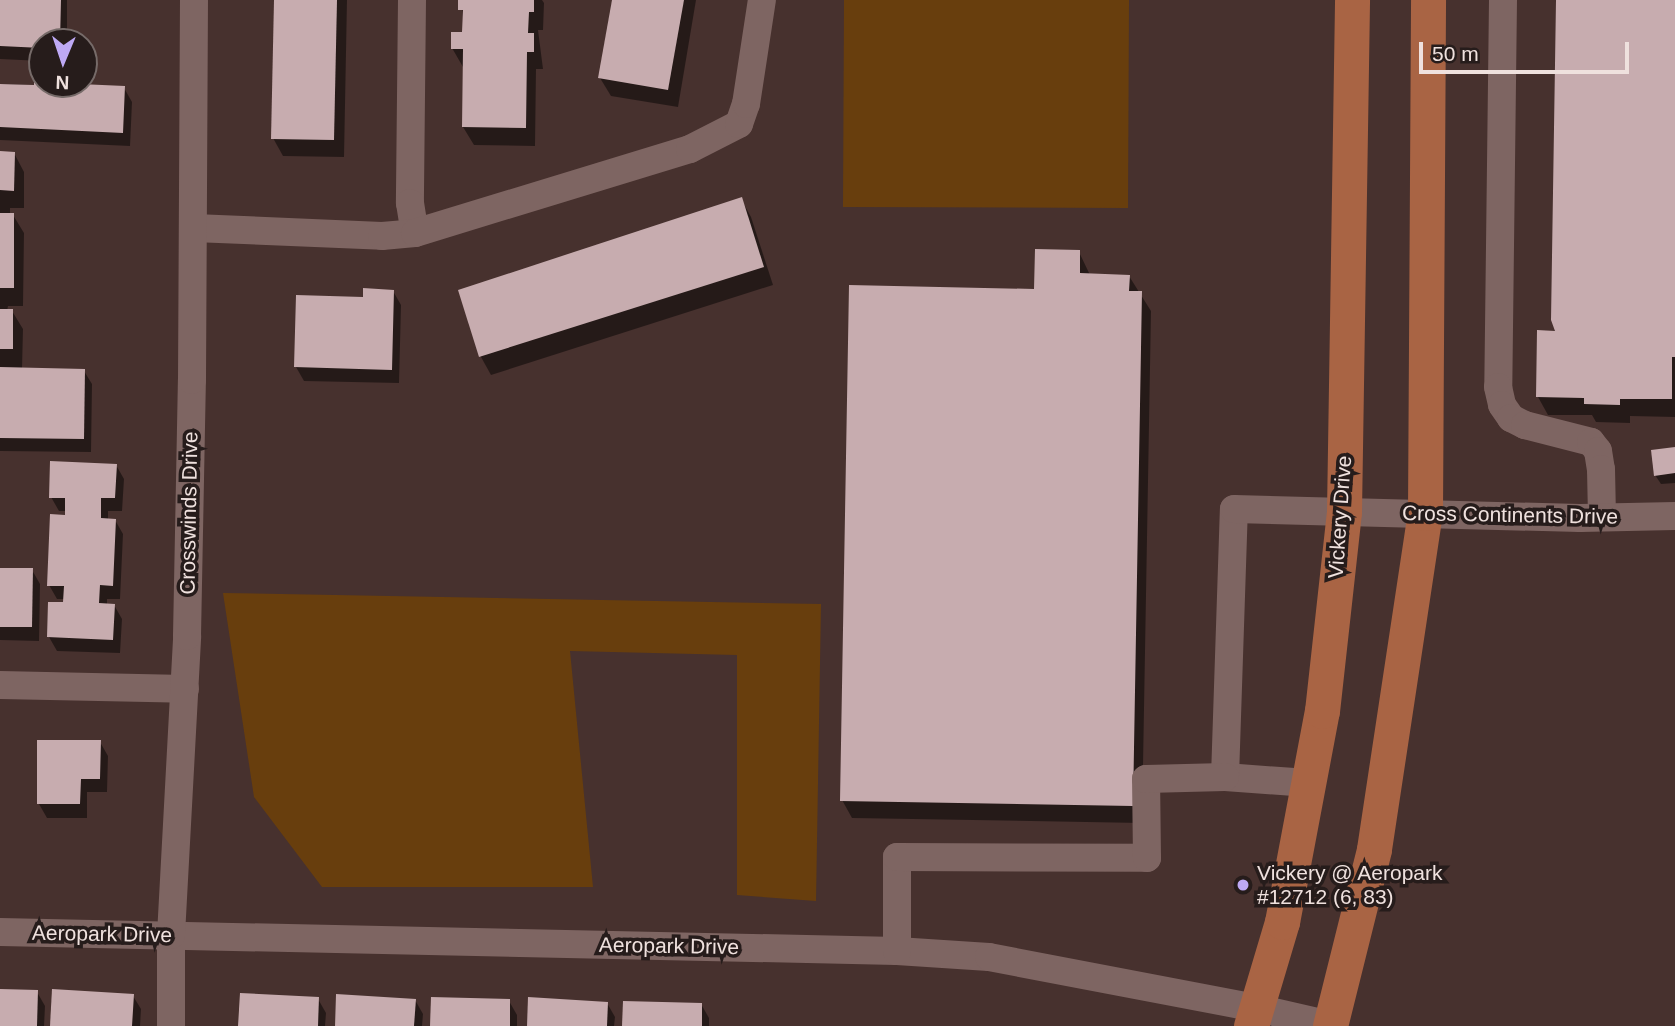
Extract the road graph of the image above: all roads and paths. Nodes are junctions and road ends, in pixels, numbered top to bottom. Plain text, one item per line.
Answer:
1 (194, 0) edge
2 (412, 0) edge
3 (762, 0) edge
4 (1352, 0) edge
5 (1428, 0) edge
6 (1503, 0) edge
7 (194, 228) junction
8 (415, 233) junction
9 (1344, 512) junction
10 (1425, 513) junction
11 (1675, 516) edge
12 (1602, 517) junction
13 (0, 685) edge
14 (185, 689) junction
15 (1225, 777) junction
16 (1308, 783) junction
17 (0, 932) edge
18 (171, 935) junction
19 (897, 950) junction
20 (1254, 1017) edge
21 (171, 1026) edge
22 (1330, 1026) edge

1 - 7 street, Crosswinds Drive
2 - 8 street
3 - 8 street
4 - 9 main road, Vickery Drive
5 - 10 main road
6 - 12 street
7 - 8 street
7 - 14 street, Crosswinds Drive
9 - 10 street, Cross Continents Drive
9 - 15 street, Cross Continents Drive
9 - 16 main road, Vickery Drive
10 - 12 street, Cross Continents Drive
10 - 22 main road
11 - 12 street, Cross Continents Drive
13 - 14 street
14 - 18 street, Crosswinds Drive
15 - 16 street
15 - 19 street
16 - 20 main road, Vickery Drive
17 - 18 street, Aeropark Drive
18 - 19 street, Aeropark Drive
18 - 21 street, Crosswinds Drive
19 - 20 street, Aeropark Drive
20 - 22 street, Aeropark Drive

